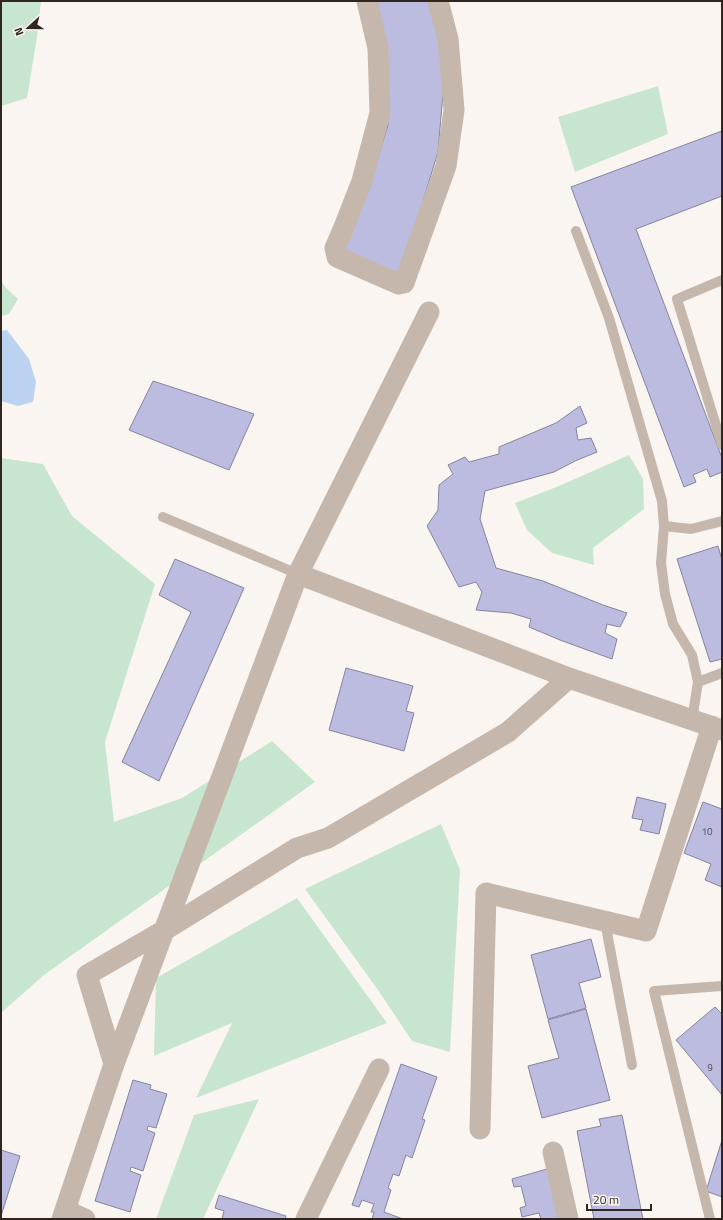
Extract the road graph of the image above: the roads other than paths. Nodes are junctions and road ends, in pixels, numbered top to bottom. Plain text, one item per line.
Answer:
1 (368, 1) edge
2 (438, 1) edge
3 (576, 231) dead end
4 (722, 280) edge
5 (429, 312) dead end
6 (722, 445) edge
7 (163, 517) dead end
8 (722, 522) edge
9 (664, 526) junction
10 (298, 574) junction
11 (722, 673) edge
12 (568, 678) junction
13 (698, 682) junction
14 (709, 725) edge
15 (605, 922) junction
16 (163, 931) junction
17 (722, 986) edge
18 (114, 1064) junction
19 (632, 1065) dead end
20 (379, 1070) dead end
21 (480, 1129) dead end
22 (553, 1152) dead end
23 (63, 1214) edge
24 (85, 1219) edge
25 (306, 1219) edge
26 (568, 1219) edge
27 (710, 1219) edge

1 - 2 street
3 - 9 lane
4 - 6 lane
5 - 10 street
7 - 10 lane
8 - 9 lane
9 - 13 lane
10 - 12 street
10 - 16 street
11 - 13 lane
12 - 14 street
12 - 16 street
13 - 14 lane
14 - 15 street
15 - 19 lane
15 - 21 street
16 - 18 street
16 - 18 street
17 - 27 lane
18 - 23 street
20 - 25 street
22 - 26 street
23 - 24 street

